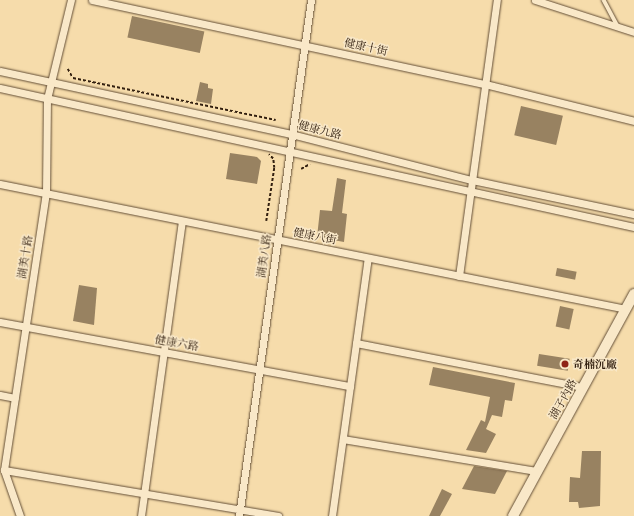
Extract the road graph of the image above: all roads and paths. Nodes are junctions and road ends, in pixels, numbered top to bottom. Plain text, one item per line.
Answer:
1 (71, 0) edge
2 (92, 0) edge
3 (310, 0) edge
4 (497, 0) edge
5 (535, 0) edge
6 (604, 0) edge
7 (618, 27) junction
8 (634, 32) edge
9 (304, 45) junction
10 (68, 69) dead end
11 (0, 71) edge
12 (51, 81) junction
13 (485, 84) junction
14 (0, 88) edge
15 (48, 99) junction
16 (276, 120) dead end
17 (634, 121) edge
18 (291, 134) junction
19 (290, 152) junction
20 (264, 153) dead end
21 (472, 180) junction
22 (0, 184) edge
23 (470, 191) junction
24 (46, 193) junction
25 (634, 214) edge
26 (182, 221) junction
27 (266, 221) dead end
28 (634, 227) edge
29 (277, 240) junction
30 (368, 258) junction
31 (459, 276) junction
32 (634, 294) edge
33 (626, 309) junction
34 (0, 322) edge
35 (26, 327) junction
36 (356, 343) junction
37 (164, 352) junction
38 (260, 369) junction
39 (350, 386) junction
40 (583, 388) junction
41 (0, 395) edge
42 (15, 398) junction
43 (343, 439) junction
44 (2, 470) edge
45 (537, 471) junction
46 (145, 494) junction
47 (240, 513) edge
48 (20, 516) edge
49 (142, 516) edge
50 (278, 516) edge
51 (332, 516) edge
52 (513, 516) edge

1 - 12 street, 湖美十路
2 - 9 street, 健康十街
3 - 9 street, 湖美八路
4 - 13 street
5 - 7 street
6 - 7 lane
7 - 8 street
9 - 13 street, 健康十街
9 - 18 street, 湖美八路
10 - 16 path
11 - 12 street, 健康九路
12 - 15 street, 湖美十路
12 - 18 street, 健康九路
13 - 17 street, 健康十街
13 - 21 street
14 - 15 street
15 - 19 street
15 - 24 street, 湖美十路
18 - 19 street, 湖美八路
18 - 21 street, 健康九路
19 - 23 street
19 - 29 street, 湖美八路
20 - 27 path
21 - 23 street
21 - 25 street, 健康九路
22 - 24 street, 健康八街
23 - 28 street
23 - 31 street
24 - 26 street, 健康八街
24 - 35 street, 湖美十路
26 - 29 street, 健康八街
26 - 37 street
29 - 30 street, 健康八街
29 - 38 street, 湖美八路
30 - 31 street, 健康八街
30 - 36 street
31 - 33 street, 健康八街
32 - 33 street, 湖子內路
33 - 40 street, 湖子內路
34 - 35 street, 健康六路
35 - 37 street, 健康六路
35 - 42 street, 湖美十路
36 - 39 street
36 - 40 street
37 - 38 street, 健康六路
37 - 46 street
38 - 39 street, 健康六路
38 - 47 street, 湖美八路
39 - 43 street
40 - 45 street, 湖子內路
41 - 42 street
42 - 44 street, 湖美十路
43 - 45 street
43 - 51 street
44 - 46 street
44 - 48 street, 湖美十路
45 - 52 street, 湖子內路
46 - 47 street
46 - 49 street
47 - 50 street

